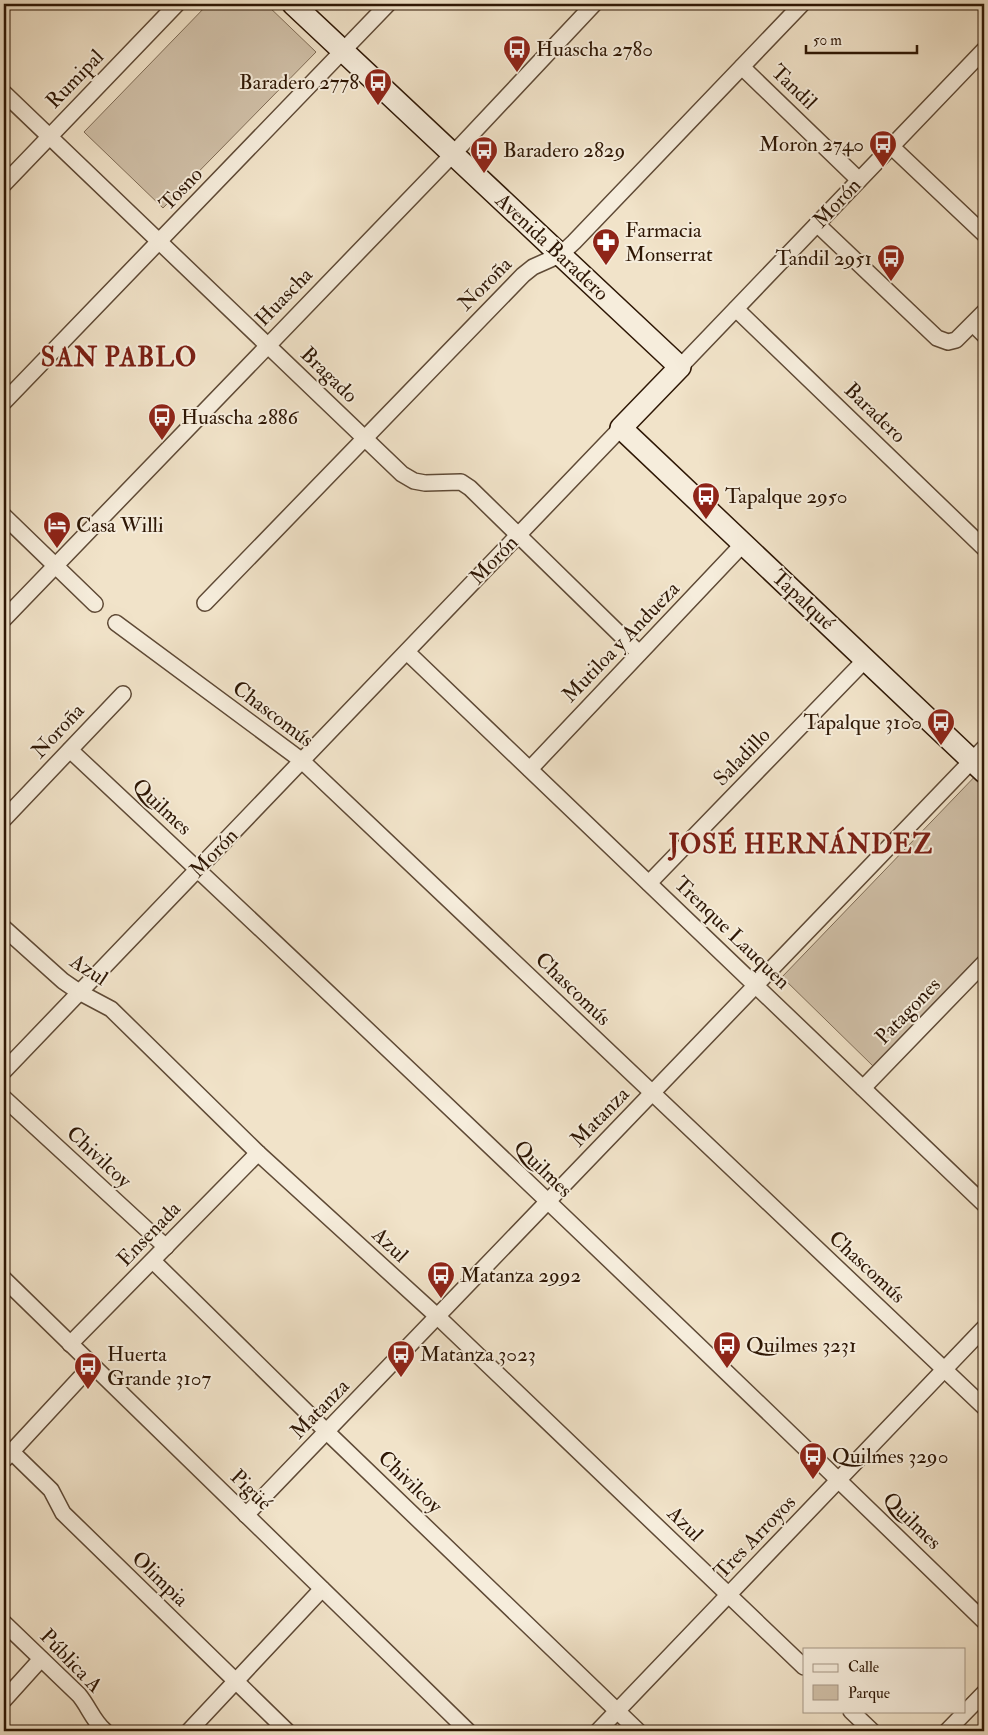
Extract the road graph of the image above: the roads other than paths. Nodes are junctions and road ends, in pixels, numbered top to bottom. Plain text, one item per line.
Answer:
1 (177, 4) edge
2 (293, 4) edge
3 (388, 4) edge
4 (594, 4) edge
5 (802, 4) edge
6 (984, 50) edge
7 (343, 51) junction
8 (742, 67) junction
9 (4, 93) edge
10 (49, 137) junction
11 (892, 146) junction
12 (453, 154) junction
13 (860, 180) junction
14 (4, 184) edge
15 (817, 224) junction
16 (984, 234) edge
17 (159, 242) junction
18 (560, 254) junction
19 (736, 308) junction
20 (984, 312) edge
21 (973, 324) junction
22 (984, 335) edge
23 (267, 346) junction
24 (680, 367) junction
25 (4, 402) edge
26 (621, 428) junction
27 (364, 439) junction
28 (4, 516) edge
29 (519, 534) junction
30 (743, 544) junction
31 (984, 548) edge
32 (56, 566) junction
33 (95, 604) dead end
34 (206, 604) dead end
35 (4, 619) edge
36 (116, 623) dead end
37 (407, 652) junction
38 (639, 653) junction
39 (865, 660) junction
40 (123, 694) dead end
41 (70, 750) junction
42 (301, 760) junction
43 (980, 760) edge
44 (530, 769) junction
45 (4, 819) edge
46 (198, 870) junction
47 (649, 883) junction
48 (4, 928) edge
49 (982, 971) edge
50 (756, 986) junction
51 (79, 992) junction
52 (4, 1071) edge
53 (863, 1088) junction
54 (652, 1094) junction
55 (4, 1098) edge
56 (258, 1153) junction
57 (548, 1203) junction
58 (984, 1204) edge
59 (166, 1247) junction
60 (153, 1261) junction
61 (4, 1279) edge
62 (438, 1317) junction
63 (984, 1328) edge
64 (70, 1344) junction
65 (92, 1365) junction
66 (945, 1370) junction
67 (984, 1407) edge
68 (327, 1432) junction
69 (8, 1456) edge
70 (839, 1480) junction
71 (246, 1515) junction
72 (322, 1588) junction
73 (729, 1595) junction
74 (984, 1621) edge
75 (4, 1623) edge
76 (41, 1659) junction
77 (803, 1666) edge
78 (235, 1682) junction
79 (984, 1693) edge
80 (4, 1700) edge
81 (618, 1711) junction
82 (966, 1711) edge
83 (852, 1712) edge
84 (966, 1712) edge
85 (105, 1731) edge
86 (189, 1731) edge
87 (286, 1731) edge
88 (468, 1731) edge
89 (598, 1731) edge
90 (638, 1731) edge
91 (872, 1731) edge
92 (947, 1731) edge

1 - 10 street, Rumipal
2 - 7 main road, Avenida Baradero
3 - 7 street, Tosno
4 - 12 street, Huascha
5 - 8 street, Noroña
6 - 11 street, Morón
7 - 12 main road, Avenida Baradero
7 - 17 street, Tosno
8 - 13 street, Tandil
8 - 18 street, Noroña
9 - 10 street, Bragado
10 - 14 street, Rumipal
10 - 17 street, Bragado
11 - 13 street, Morón
11 - 16 street
12 - 18 main road, Avenida Baradero
12 - 23 street, Huascha
13 - 15 street, Morón
15 - 19 street, Morón
15 - 21 street
17 - 23 street, Bragado
17 - 25 street, Tosno
18 - 24 main road, Avenida Baradero
18 - 27 street, Noroña
19 - 24 street, Morón
19 - 31 street, Baradero
20 - 21 street
21 - 22 street
23 - 27 street, Bragado
23 - 32 street, Huascha
24 - 26 main road, Morón
26 - 29 street, Morón
26 - 30 main road, Tapalqué
27 - 29 street, Bragado
27 - 34 street, Noroña
28 - 32 street
29 - 37 street, Morón
29 - 38 street, Bragado
30 - 38 street, Mutiloa y Andueza
30 - 39 main road, Tapalqué
32 - 33 street
32 - 35 street, Huascha
36 - 42 street, Chascomús
37 - 42 street, Morón
37 - 44 street, Trenque Lauquen
38 - 44 street, Mutiloa y Andueza
39 - 43 main road, Tapalqué
39 - 47 street, Saladillo
40 - 41 street, Noroña
41 - 45 street, Noroña
41 - 46 street, Quilmes
42 - 46 street, Morón
42 - 54 street, Chascomús
43 - 50 street, Matanza
44 - 47 street, Trenque Lauquen
46 - 51 street, Morón
46 - 57 street, Quilmes
47 - 50 street, Trenque Lauquen
48 - 51 street, Azul
49 - 53 street, Patagones
50 - 53 street, Trenque Lauquen
50 - 54 street, Matanza
51 - 52 street, Morón
51 - 56 street, Azul
53 - 58 street, Trenque Lauquen
54 - 57 street, Matanza
54 - 66 street, Chascomús
55 - 59 street, Chivilcoy
56 - 59 street, Ensenada
56 - 62 street, Azul
57 - 62 street, Matanza
57 - 70 street, Quilmes
59 - 60 street, Ensenada
60 - 64 street, Ensenada
60 - 68 street, Chivilcoy
61 - 64 street, Pigüé
62 - 68 street, Matanza
62 - 73 street, Azul
63 - 66 street, Tres Arroyos
64 - 65 street, Pigüé
65 - 69 street
65 - 71 street, Pigüé
66 - 67 street, Chascomús
66 - 70 street, Tres Arroyos
68 - 71 street, Matanza
68 - 81 street, Chivilcoy
69 - 78 street, Olimpia
70 - 73 street, Tres Arroyos
70 - 74 street, Quilmes
71 - 72 street, Pigüé
72 - 78 street
72 - 88 street, Pigüé
73 - 77 street, Azul
73 - 81 street, Tres Arroyos
75 - 76 street, Pública A
76 - 80 street
76 - 85 street, Pública A
78 - 86 street
78 - 87 street, Olimpia
79 - 82 street
81 - 89 street, Tres Arroyos
81 - 90 street, Chivilcoy
83 - 91 street
84 - 92 street

